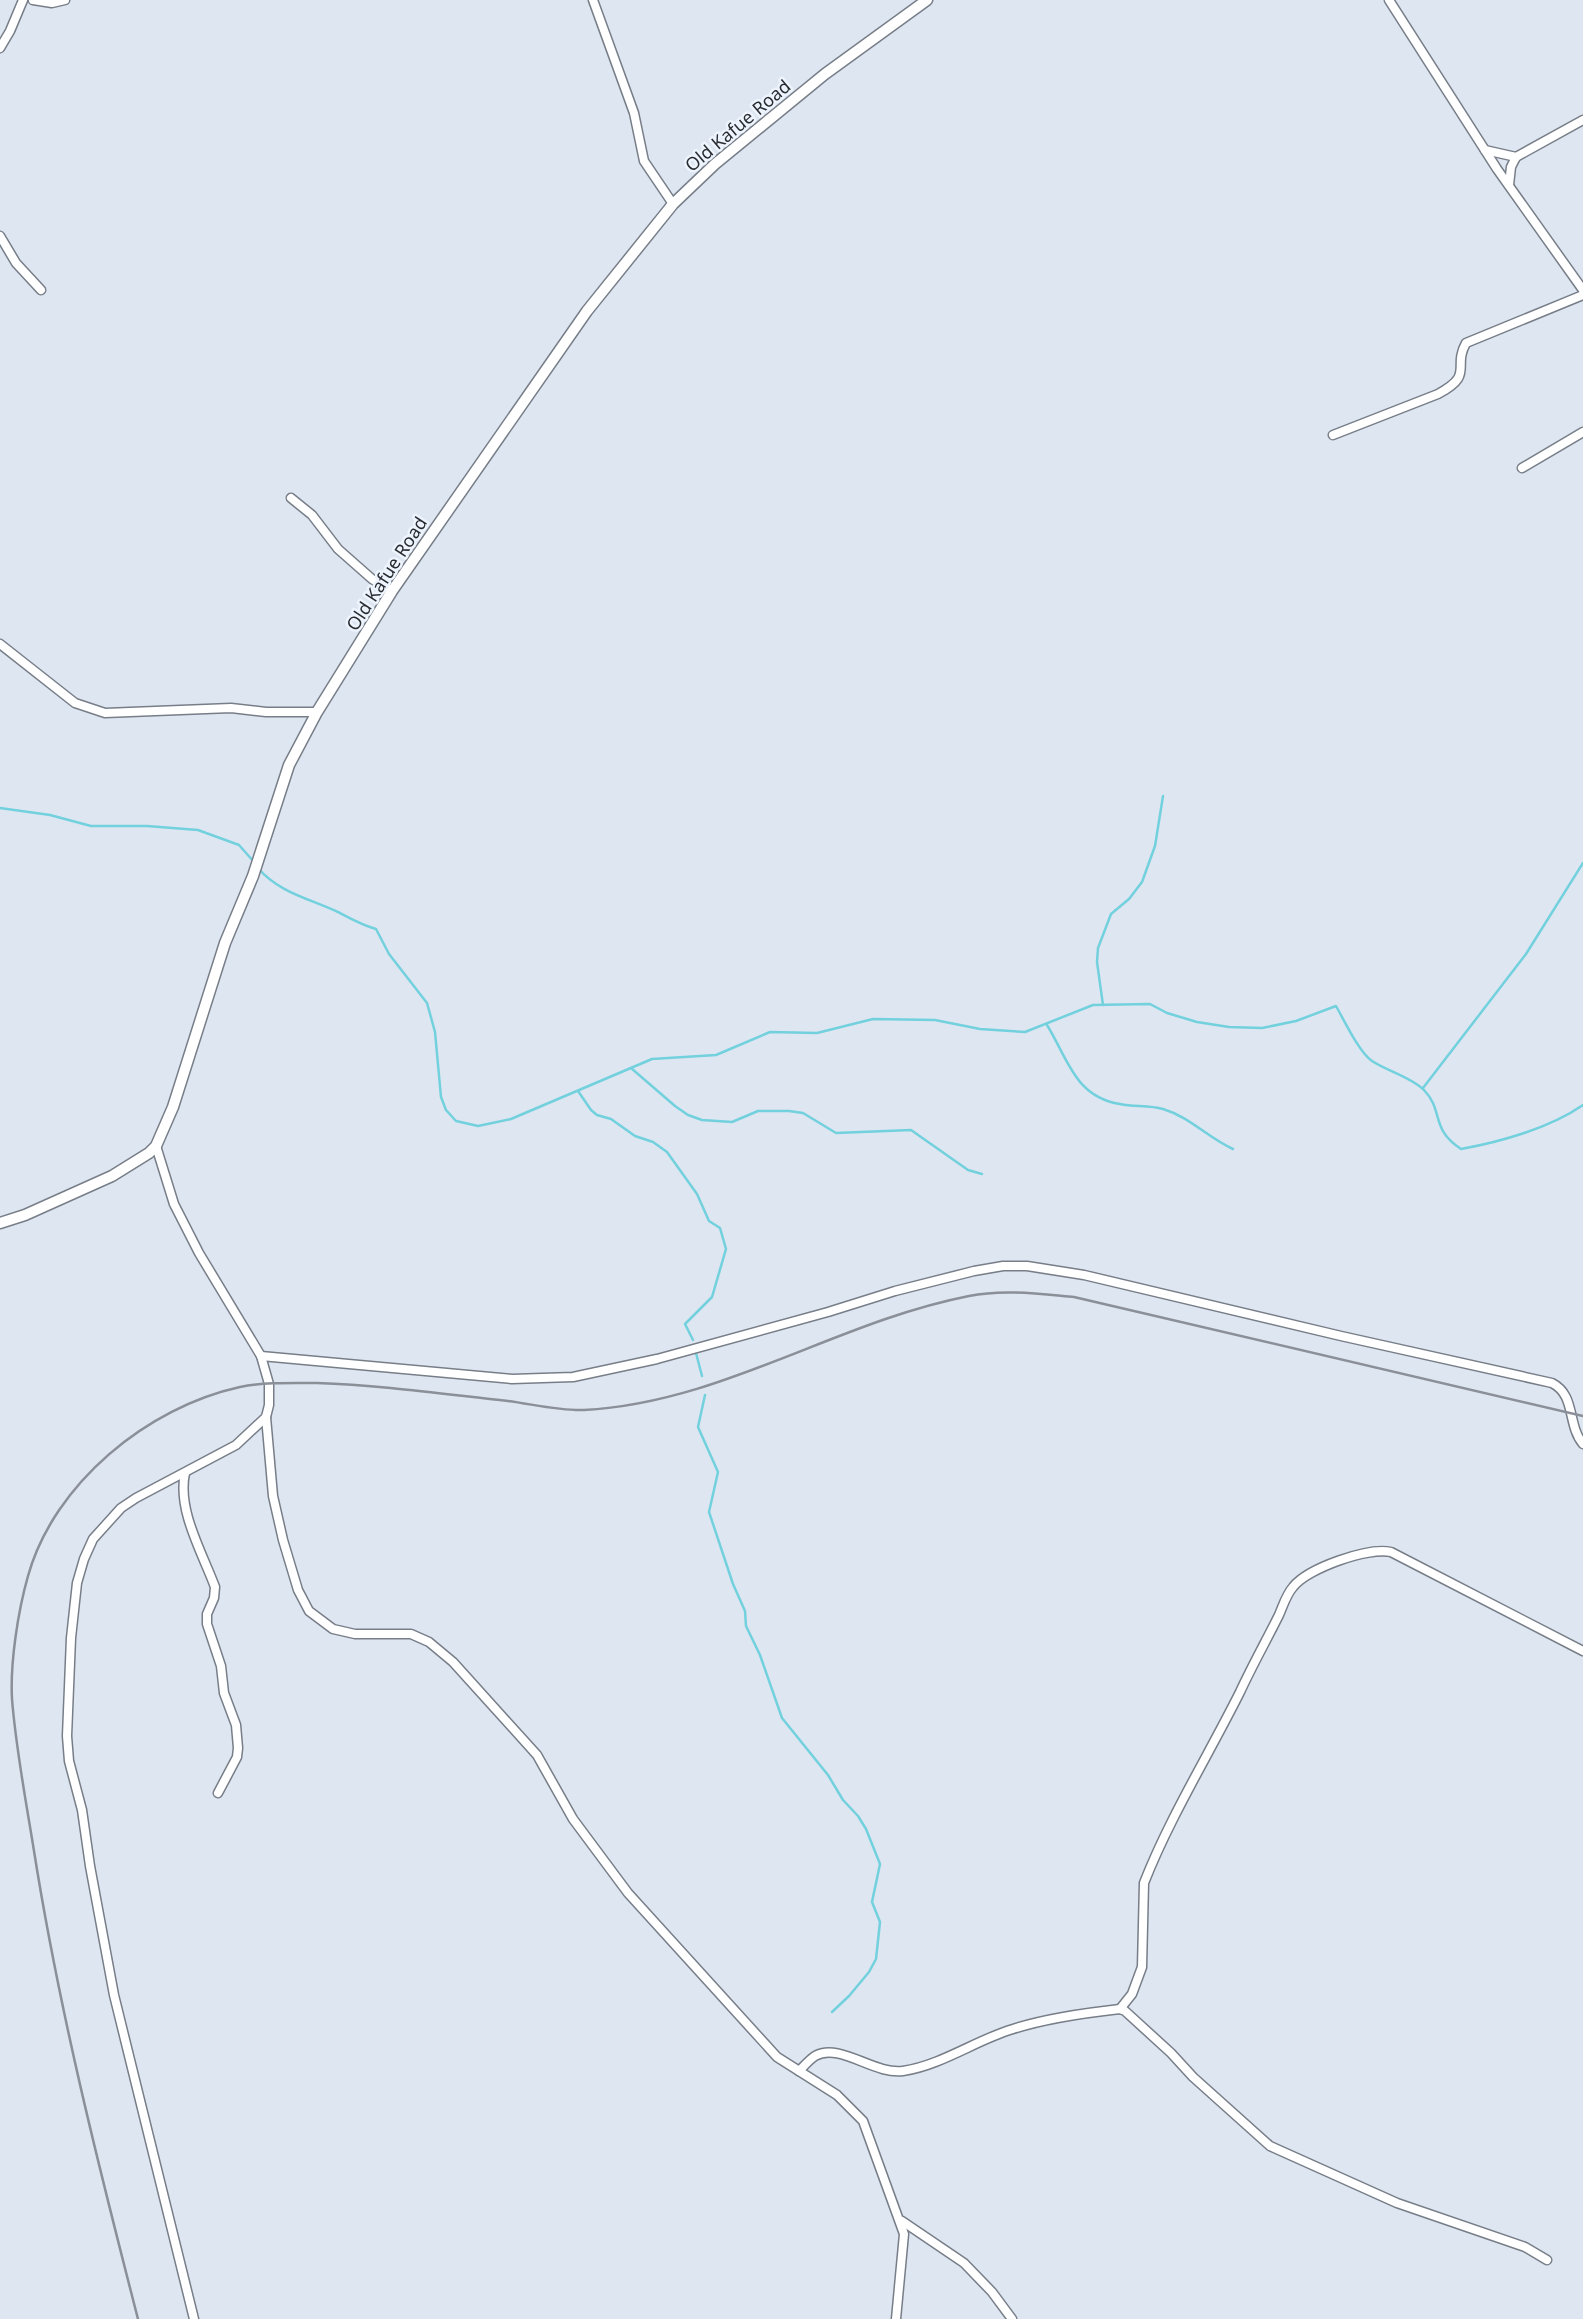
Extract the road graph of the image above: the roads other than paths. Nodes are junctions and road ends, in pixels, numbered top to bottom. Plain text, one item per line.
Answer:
1 (23, 0) edge
2 (33, 0) edge
3 (65, 0) edge
4 (593, 0) edge
5 (927, 0) edge
6 (1389, 0) edge
7 (0, 47) edge
8 (1583, 120) edge
9 (1485, 150) junction
10 (1516, 157) junction
11 (1509, 187) junction
12 (673, 204) junction
13 (0, 236) edge
14 (41, 290) dead end
15 (1583, 292) edge
16 (1583, 432) edge
17 (1333, 435) dead end
18 (1522, 468) dead end
19 (291, 498) dead end
20 (392, 591) junction
21 (0, 644) edge
22 (317, 712) junction
23 (156, 1146) junction
24 (0, 1223) edge
25 (261, 1356) junction
26 (266, 1417) junction
27 (1583, 1444) edge
28 (185, 1472) junction
29 (1583, 1651) edge
30 (218, 1793) dead end
31 (1119, 2009) junction
32 (799, 2071) junction
33 (902, 2221) junction
34 (1547, 2260) dead end
35 (194, 2319) edge
36 (896, 2319) edge
37 (1012, 2319) edge

1 - 7 street
2 - 3 street
4 - 12 street
5 - 12 street, Old Kafue Road
6 - 9 street
8 - 10 street
9 - 10 street
9 - 11 street
10 - 11 street
11 - 15 street
12 - 20 street, Old Kafue Road
13 - 14 street
15 - 17 street
16 - 18 street
19 - 20 street
20 - 22 street, Old Kafue Road
21 - 22 street
22 - 23 street, Old Kafue Road
23 - 24 street
23 - 25 street
25 - 26 street
25 - 27 street
26 - 28 street
26 - 32 street
28 - 30 street
28 - 35 street
29 - 31 street
31 - 32 street
31 - 34 street
32 - 33 street
33 - 36 street
33 - 37 street

